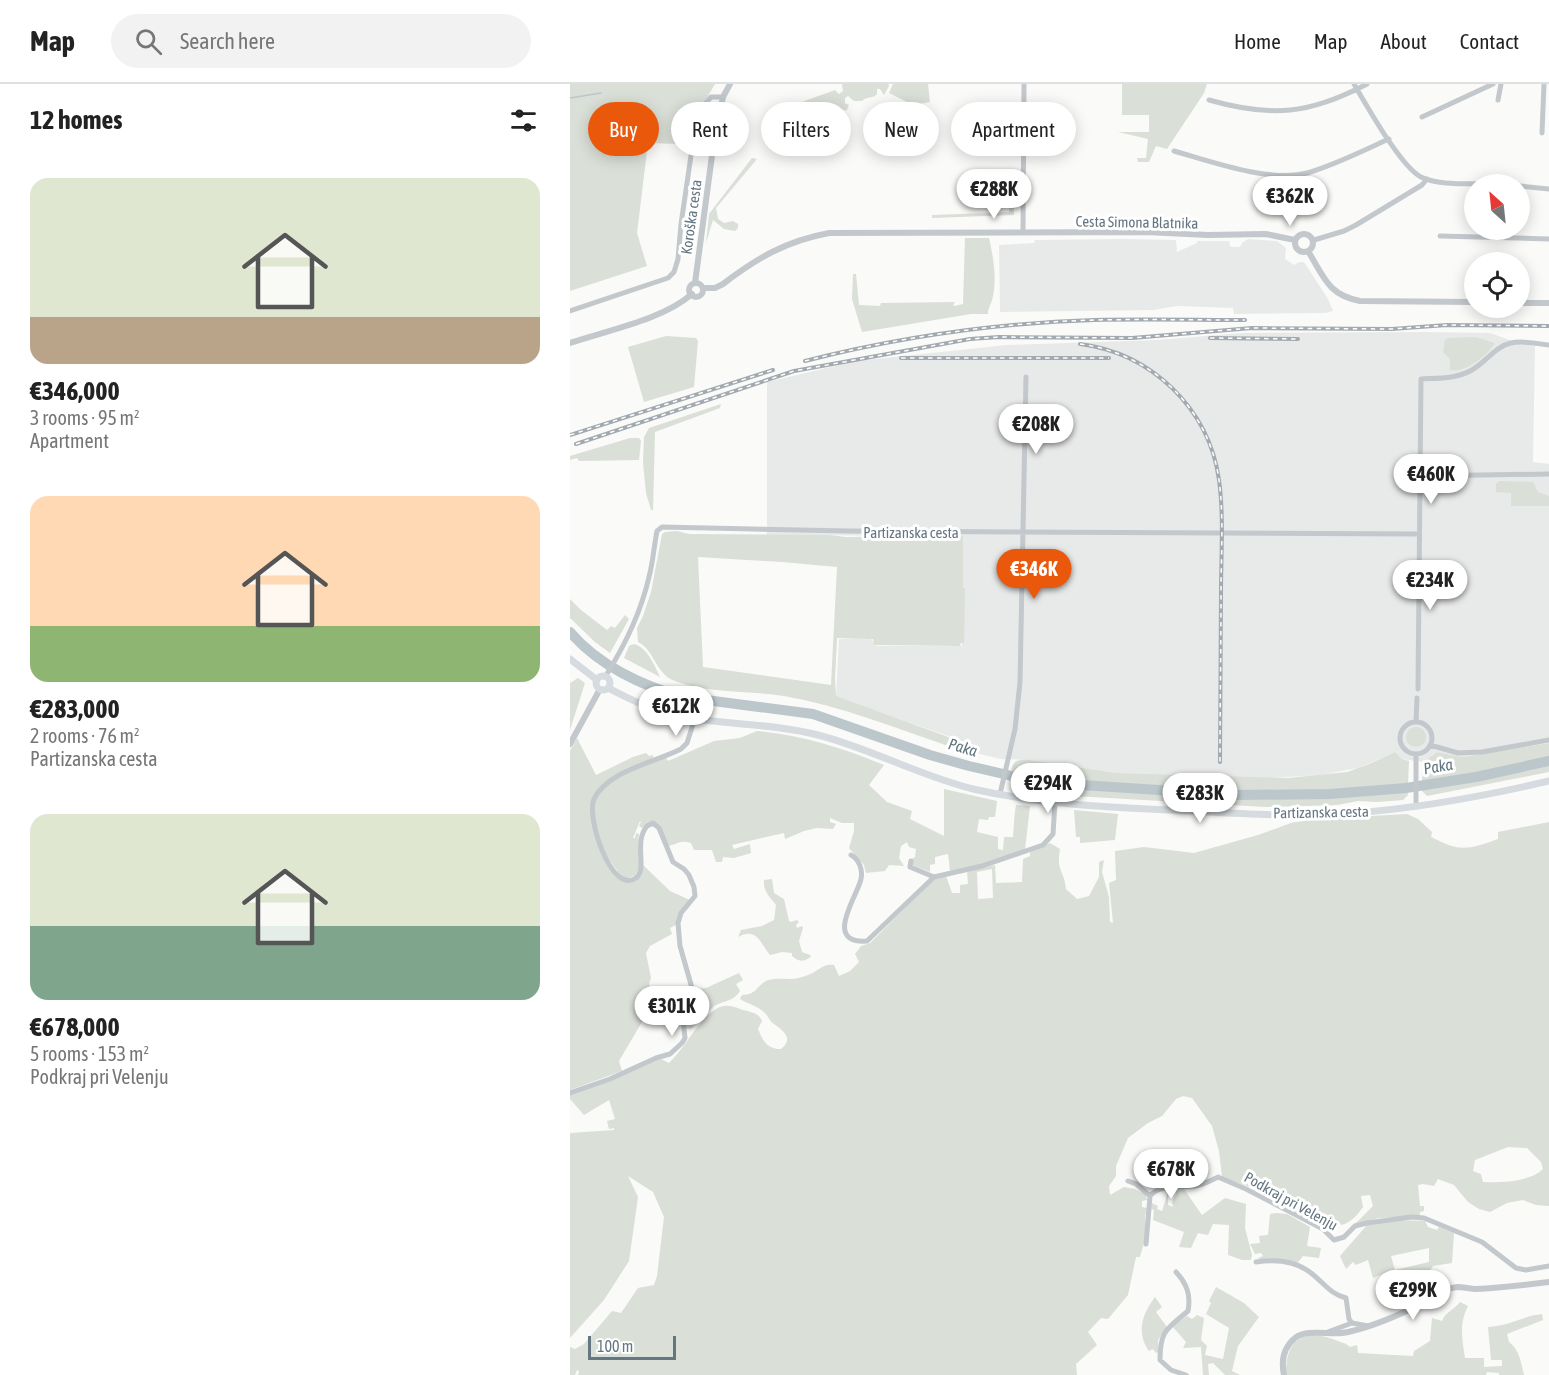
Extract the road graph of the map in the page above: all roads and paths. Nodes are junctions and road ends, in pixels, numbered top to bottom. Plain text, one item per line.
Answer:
1 (729, 84) edge
2 (1024, 84) edge
3 (1367, 84) edge
4 (1494, 84) edge
5 (1501, 84) edge
6 (1544, 84) edge
7 (1356, 87) edge
8 (723, 97) junction
9 (1209, 100) dead end
10 (1498, 100) dead end
11 (1422, 117) dead end
12 (1542, 133) dead end
13 (1389, 139) junction
14 (1174, 151) dead end
15 (1427, 179) junction
16 (1464, 182) edge
17 (1530, 187) edge
18 (1549, 189) edge
19 (1023, 231) junction
20 (1440, 236) dead end
21 (1549, 239) edge
22 (1295, 240) junction
23 (1314, 240) junction
24 (1308, 251) junction
25 (695, 283) junction
26 (703, 288) junction
27 (692, 294) junction
28 (1464, 302) edge
29 (1530, 303) edge
30 (1549, 303) edge
31 (570, 311) edge
32 (570, 343) edge
33 (1549, 345) edge
34 (1026, 377) dead end
35 (1549, 474) edge
36 (1419, 476) junction
37 (1024, 533) junction
38 (1419, 534) junction
39 (570, 659) edge
40 (604, 676) junction
41 (604, 688) junction
42 (1418, 689) dead end
43 (1417, 698) dead end
44 (695, 718) junction
45 (1416, 722) junction
46 (1549, 740) edge
47 (570, 744) edge
48 (1430, 745) junction
49 (1416, 754) junction
50 (1549, 781) edge
51 (1000, 794) junction
52 (1055, 802) junction
53 (1416, 807) junction
54 (851, 855) dead end
55 (911, 861) dead end
56 (934, 877) junction
57 (570, 1093) edge
58 (1128, 1181) dead end
59 (1150, 1196) junction
60 (1146, 1244) dead end
61 (1257, 1262) dead end
62 (1549, 1266) edge
63 (1176, 1272) dead end
64 (1549, 1282) edge
65 (1352, 1323) junction
66 (1370, 1326) junction
67 (1323, 1334) junction
68 (1186, 1375) edge
69 (1284, 1375) edge

1 - 8 street, Koroška cesta
2 - 19 street
3 - 7 street
4 - 11 street
5 - 10 street
6 - 12 street
7 - 9 street
7 - 13 street
8 - 25 street, Koroška cesta
8 - 31 street
13 - 14 street
13 - 15 street
15 - 16 street
15 - 23 street
17 - 18 street
19 - 22 street, Cesta Simona Blatnika
19 - 26 street, Cesta Simona Blatnika
20 - 21 street
22 - 23 street
22 - 24 street
23 - 24 street
24 - 28 street
25 - 26 street
25 - 27 street
26 - 27 street
27 - 32 street
29 - 30 street
33 - 36 street
34 - 37 street
35 - 36 street
36 - 38 street
37 - 38 street, Partizanska cesta
37 - 40 street, Partizanska cesta
37 - 51 street
38 - 42 street
39 - 40 main road
40 - 41 main road
40 - 41 main road
41 - 44 main road, Partizanska cesta
41 - 47 street
43 - 45 street
44 - 51 main road, Partizanska cesta
44 - 57 street
45 - 48 street
45 - 49 street
46 - 48 street
48 - 49 street
49 - 53 street
50 - 53 main road, Partizanska cesta
51 - 52 main road, Partizanska cesta
52 - 53 main road, Partizanska cesta
52 - 56 street
54 - 56 street
55 - 56 street
58 - 59 street
59 - 60 street
59 - 62 street, Podkraj pri Velenju
61 - 65 street
63 - 68 street
64 - 66 street
65 - 66 street
65 - 67 street
66 - 67 street
67 - 69 street

